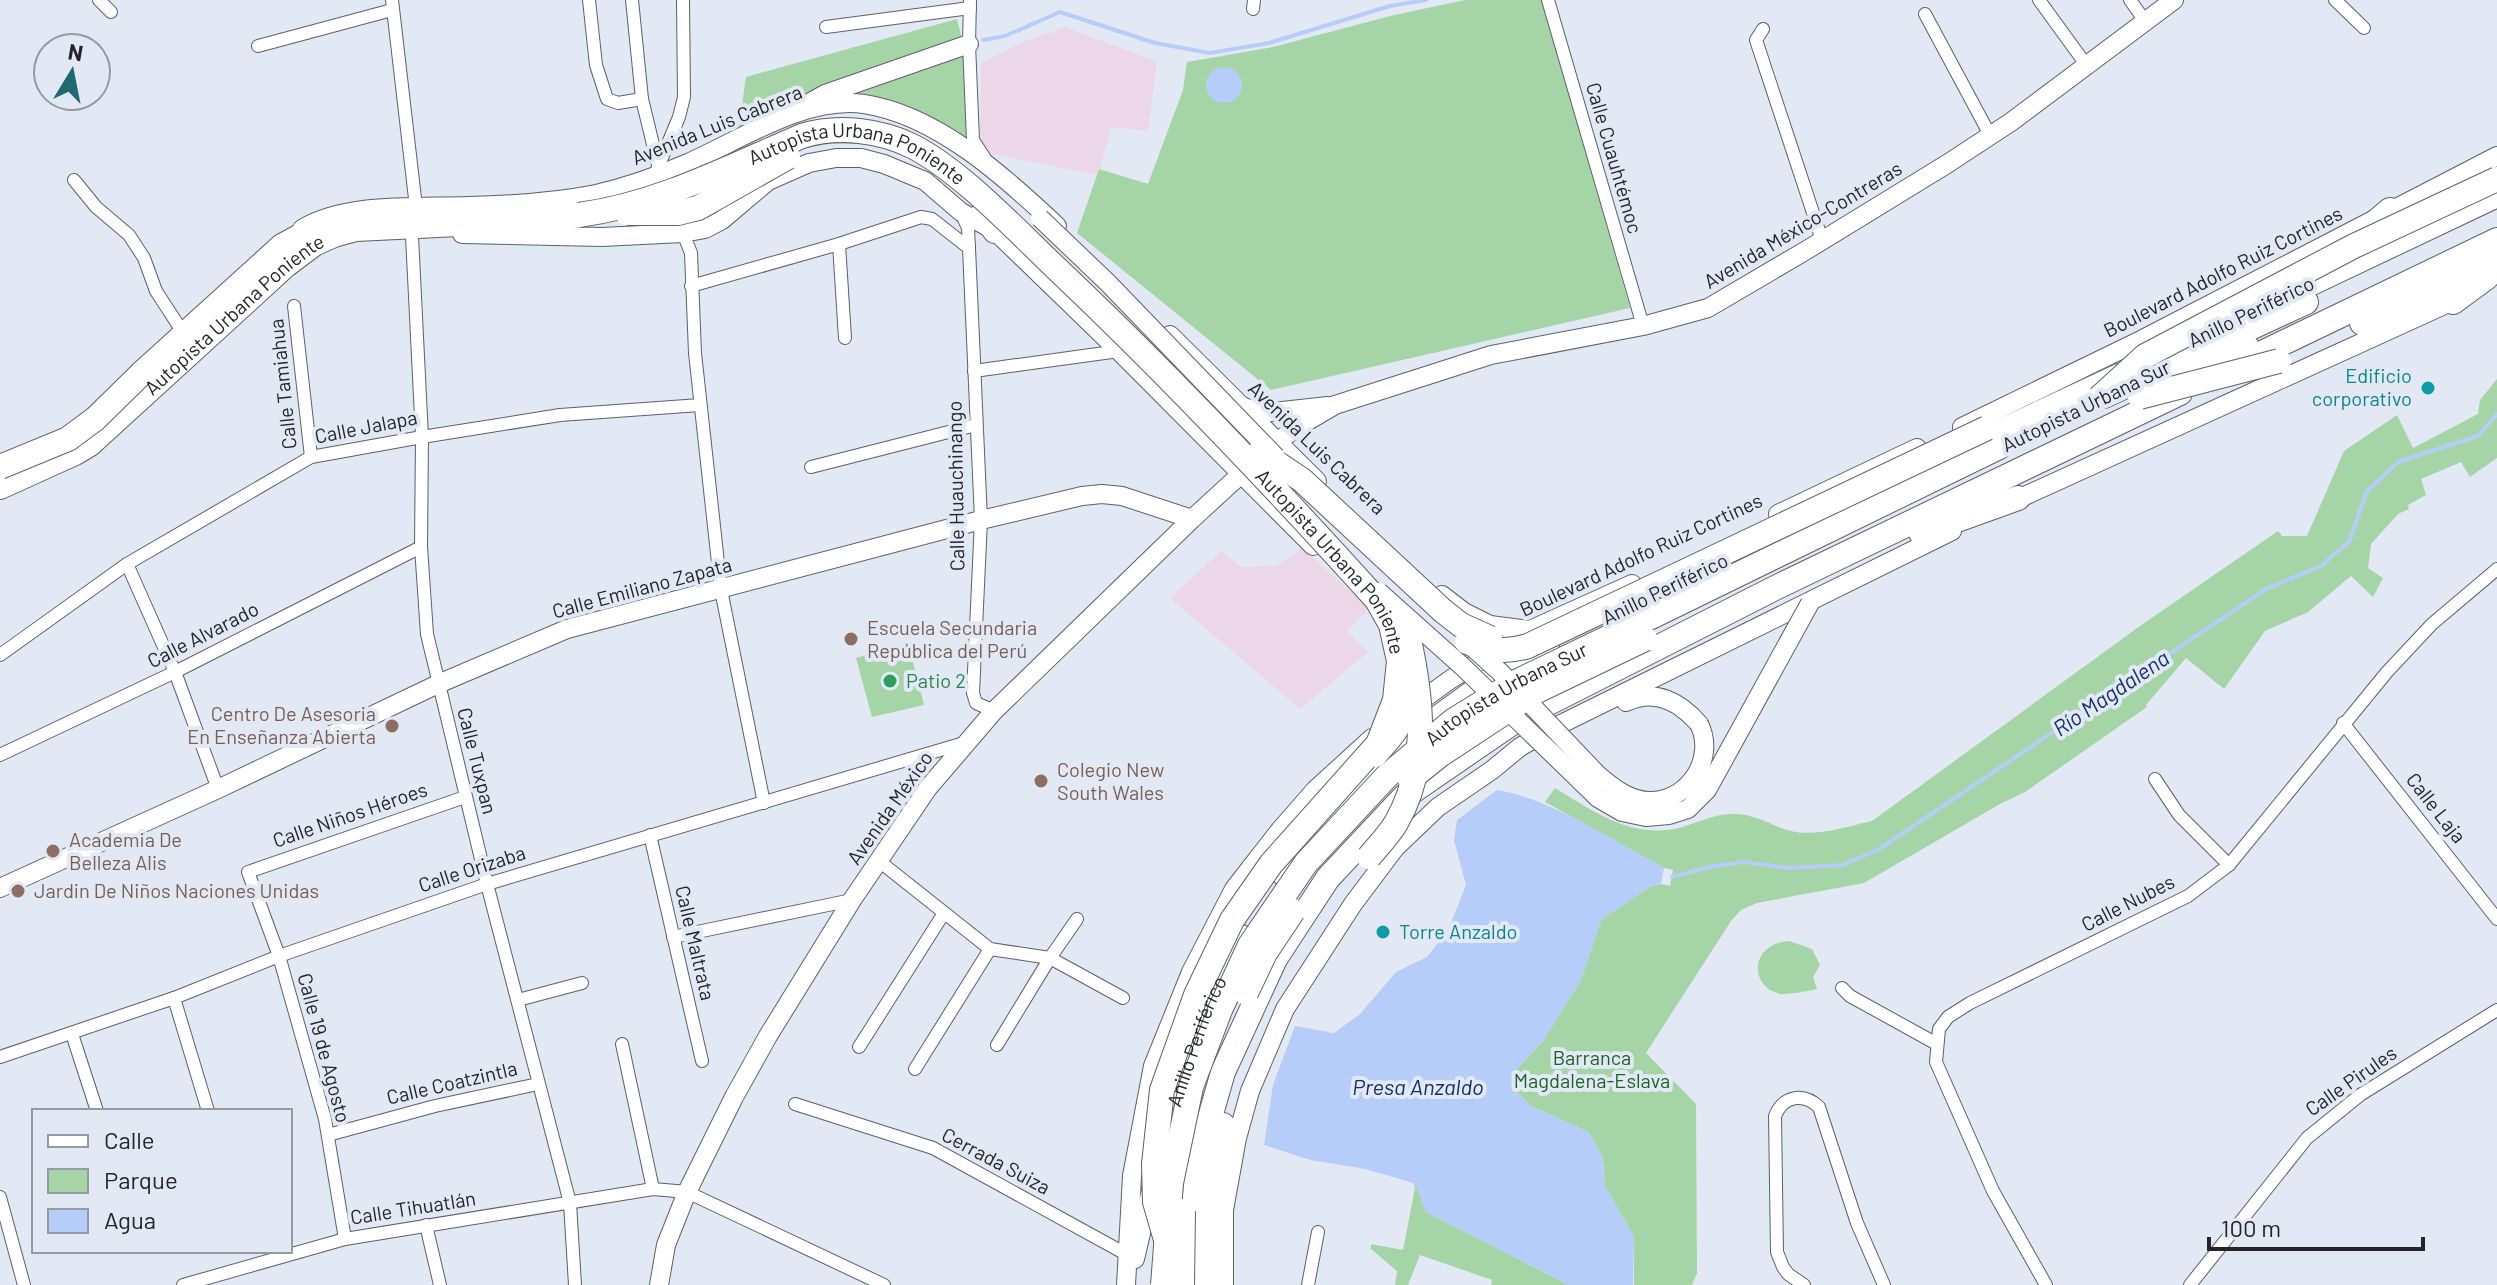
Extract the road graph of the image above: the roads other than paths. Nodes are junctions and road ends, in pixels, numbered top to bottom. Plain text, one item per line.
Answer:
1 (99, 0) edge
2 (589, 0) edge
3 (632, 0) edge
4 (683, 0) edge
5 (1548, 0) edge
6 (2039, 0) edge
7 (2130, 0) edge
8 (2174, 0) edge
9 (2335, 0) edge
10 (970, 4) edge
11 (392, 5) edge
12 (111, 12) dead end
13 (1925, 14) dead end
14 (2145, 21) junction
15 (826, 27) dead end
16 (2364, 28) dead end
17 (1763, 29) dead end
18 (969, 44) junction
19 (258, 46) dead end
20 (2087, 66) junction
21 (643, 102) junction
22 (909, 118) junction
23 (773, 123) junction
24 (1990, 135) junction
25 (2497, 156) edge
26 (993, 170) junction
27 (656, 171) junction
28 (2497, 179) edge
29 (74, 180) dead end
30 (2497, 195) edge
31 (598, 203) junction
32 (416, 207) junction
33 (2390, 210) junction
34 (2497, 213) edge
35 (988, 221) junction
36 (705, 229) junction
37 (2497, 229) edge
38 (683, 233) junction
39 (412, 236) junction
40 (602, 237) junction
41 (1822, 240) junction
42 (2497, 240) edge
43 (839, 244) junction
44 (969, 248) junction
45 (2497, 260) edge
46 (2497, 269) edge
47 (2497, 281) edge
48 (691, 286) junction
49 (2299, 288) junction
50 (2453, 302) junction
51 (294, 306) dead end
52 (1643, 326) junction
53 (182, 331) junction
54 (845, 338) dead end
55 (1119, 351) junction
56 (2161, 357) junction
57 (1202, 366) junction
58 (974, 371) junction
59 (2034, 392) junction
60 (1161, 394) junction
61 (2140, 397) junction
62 (2099, 398) junction
63 (1238, 404) junction
64 (700, 405) junction
65 (1335, 405) junction
66 (976, 425) junction
67 (1987, 428) junction
68 (422, 437) junction
69 (1268, 447) junction
70 (311, 457) junction
71 (0, 467) edge
72 (811, 467) dead end
73 (1240, 475) junction
74 (0, 487) edge
75 (0, 496) edge
76 (2018, 498) junction
77 (1192, 519) junction
78 (981, 520) junction
79 (421, 547) junction
80 (127, 564) junction
81 (2497, 569) edge
82 (1777, 587) junction
83 (721, 590) junction
84 (1390, 603) junction
85 (1810, 603) junction
86 (1653, 616) junction
87 (1530, 630) junction
88 (1467, 642) junction
89 (0, 655) edge
90 (175, 672) junction
91 (438, 684) junction
92 (994, 711) junction
93 (1447, 711) junction
94 (1400, 715) junction
95 (1571, 720) junction
96 (2343, 723) junction
97 (964, 743) junction
98 (1359, 748) junction
99 (0, 755) edge
100 (2155, 779) dead end
101 (218, 789) junction
102 (465, 797) junction
103 (764, 803) junction
104 (650, 835) junction
105 (879, 861) junction
106 (2229, 865) junction
107 (248, 872) joint
108 (487, 884) junction
109 (0, 888) edge
110 (852, 900) junction
111 (944, 913) junction
112 (1077, 919) dead end
113 (2497, 919) edge
114 (673, 937) junction
115 (990, 949) junction
116 (279, 956) junction
117 (1050, 958) junction
118 (582, 983) dead end
119 (1842, 988) dead end
120 (174, 998) junction
121 (1123, 998) dead end
122 (518, 1000) junction
123 (2497, 1010) edge
124 (72, 1034) junction
125 (622, 1044) dead end
126 (1937, 1044) junction
127 (997, 1045) dead end
128 (859, 1047) dead end
129 (0, 1057) edge
130 (702, 1061) dead end
131 (915, 1069) dead end
132 (538, 1084) junction
133 (795, 1104) dead end
134 (96, 1109) edge
135 (207, 1109) edge
136 (328, 1135) junction
137 (653, 1189) junction
138 (687, 1192) junction
139 (0, 1197) edge
140 (570, 1203) junction
141 (426, 1225) junction
142 (1318, 1232) dead end
143 (345, 1239) junction
144 (1166, 1240) junction
145 (14, 1247) junction
146 (0, 1250) edge
147 (1126, 1254) junction
148 (24, 1285) edge
149 (183, 1285) edge
150 (440, 1285) edge
151 (575, 1285) edge
152 (659, 1285) edge
153 (884, 1285) edge
154 (1127, 1285) edge
155 (1162, 1285) edge
156 (1182, 1285) edge
157 (1189, 1285) edge
158 (1205, 1285) edge
159 (1224, 1285) edge
160 (1308, 1285) edge
161 (1804, 1285) edge
162 (1884, 1285) edge
163 (2046, 1285) edge
164 (2190, 1285) edge

1 - 12 street
2 - 21 street
3 - 21 street
4 - 27 street
5 - 52 street, Calle Cuauhtémoc
6 - 20 street
7 - 14 street
8 - 14 main road, Avenida México-Contreras
9 - 16 street
10 - 15 street
10 - 18 street
11 - 19 street
11 - 32 street
13 - 24 street
14 - 20 main road, Avenida México-Contreras
17 - 41 street
18 - 23 main road
18 - 26 street
20 - 24 main road, Avenida México-Contreras
21 - 27 street
22 - 23 main road, Avenida Luis Cabrera
22 - 26 main road, Avenida Luis Cabrera
22 - 88 main road, bridge
23 - 27 main road, Avenida Luis Cabrera
24 - 41 main road, Avenida México-Contreras
25 - 33 main road, Boulevard Adolfo Ruiz Cortines
26 - 57 main road, Avenida Luis Cabrera
27 - 31 main road, Avenida Luis Cabrera
28 - 62 highway, bridge
29 - 53 street
30 - 49 highway, Anillo Periférico
31 - 32 main road, Avenida Luis Cabrera
31 - 35 highway, bridge
31 - 40 main road
31 - 74 highway, Autopista Urbana Poniente, bridge
31 - 144 highway, Autopista Urbana Poniente, bridge
32 - 53 main road, Avenida Luis Cabrera
33 - 49 highway
33 - 59 main road, Boulevard Adolfo Ruiz Cortines
34 - 62 highway, Autopista Urbana Sur
35 - 36 main road
35 - 36 main road
35 - 44 street, Calle Huauchinango
35 - 55 main road
35 - 84 main road, bridge
36 - 38 main road
37 - 61 highway, Autopista Urbana Sur, bridge
38 - 40 main road
38 - 48 street
39 - 40 main road
39 - 68 street, Calle Tuxpan
39 - 75 main road
41 - 52 main road, Avenida México-Contreras
42 - 82 highway, Anillo Periférico
43 - 44 street
43 - 48 street
43 - 54 street
44 - 58 street, Calle Huauchinango
45 - 61 highway, bridge
46 - 50 highway
47 - 50 main road
48 - 64 street
49 - 56 highway, Anillo Periférico
50 - 76 main road
51 - 70 street, Calle Tamiahua
52 - 65 main road, Avenida México-Contreras
53 - 71 main road, Avenida Luis Cabrera
55 - 58 street
55 - 60 main road
56 - 67 highway
56 - 93 highway, Anillo Periférico
57 - 60 main road
57 - 63 main road, Avenida Luis Cabrera
58 - 66 street, Calle Huauchinango
59 - 67 main road
59 - 87 main road, Boulevard Adolfo Ruiz Cortines
60 - 73 main road
61 - 156 highway, Autopista Urbana Sur, bridge
62 - 86 highway, Autopista Urbana Sur
63 - 65 main road
63 - 69 main road, Avenida Luis Cabrera
64 - 68 street, Calle Jalapa
64 - 83 street
65 - 69 main road, Avenida México-Contreras
66 - 72 street
66 - 78 street, Calle Huauchinango
67 - 88 highway, bridge
68 - 70 street, Calle Jalapa
68 - 79 street, Calle Tuxpan
69 - 71 highway, Autopista Urbana Poniente, bridge
69 - 73 main road, Avenida México
69 - 86 highway, bridge
69 - 87 main road, Avenida Luis Cabrera
69 - 158 highway, bridge
70 - 80 street, Calle Jalapa
73 - 77 main road, Avenida México
73 - 94 main road
76 - 82 highway
76 - 85 main road
77 - 78 main road, Calle Emiliano Zapata
77 - 92 main road, Avenida México
78 - 83 main road, Calle Emiliano Zapata
78 - 92 street, Calle Huauchinango
79 - 90 street, Calle Alvarado
79 - 91 street, Calle Tuxpan
80 - 89 street, Calle Jalapa
80 - 90 street
81 - 96 street, Calle Nubes
82 - 157 highway, Anillo Periférico
83 - 91 main road, Calle Emiliano Zapata
83 - 103 street
84 - 85 main road, bridge
84 - 154 main road, bridge
85 - 95 main road
86 - 144 highway, Autopista Urbana Sur, bridge
87 - 94 main road, Boulevard Adolfo Ruiz Cortines
88 - 95 main road, bridge
90 - 99 street, Calle Alvarado
90 - 101 street
91 - 101 main road, Calle Emiliano Zapata
91 - 102 street, Calle Tuxpan
92 - 97 main road, Avenida México
93 - 98 highway
93 - 155 highway, Anillo Periférico
94 - 98 main road, Boulevard Adolfo Ruiz Cortines
95 - 159 main road
96 - 106 street, Calle Nubes
96 - 113 street, Calle Laja
97 - 103 street, Calle Orizaba
97 - 105 main road, Avenida México
98 - 147 main road, Boulevard Adolfo Ruiz Cortines
100 - 106 street
101 - 109 main road, Calle Emiliano Zapata
102 - 107 street, Calle Niños Héroes
102 - 108 street, Calle Tuxpan
103 - 104 street, Calle Orizaba
104 - 108 street, Calle Orizaba
104 - 114 street, Calle Maltrata
105 - 110 main road, Avenida México
105 - 111 street
106 - 126 street, Calle Nubes
107 - 116 street, Calle 19 de Agosto
108 - 116 street, Calle Orizaba
108 - 122 street, Calle Tuxpan
110 - 114 street
110 - 138 main road, Avenida México
111 - 115 street
111 - 128 street
112 - 117 street
114 - 130 street, Calle Maltrata
115 - 117 street
115 - 131 street
116 - 120 street, Calle Orizaba
116 - 136 street, Calle 19 de Agosto
117 - 121 street
117 - 127 street
118 - 122 street
119 - 126 street
120 - 124 street, Calle Orizaba
120 - 135 street
122 - 132 street, Calle Tuxpan
123 - 164 street, Calle Pirules
124 - 129 street, Calle Orizaba
124 - 134 street
125 - 137 street
126 - 163 street
132 - 136 street, Calle Coatzintla
132 - 140 street, Calle Tuxpan
133 - 147 street, Cerrada Suiza
136 - 143 street, Calle 19 de Agosto
137 - 138 street, Calle Tihuatlán
137 - 140 street, Calle Tihuatlán
138 - 152 main road, Avenida México
138 - 153 street, Calle Tihuatlán
139 - 145 street
140 - 141 street, Calle Tihuatlán
140 - 151 street, Calle Tuxpan
141 - 143 street, Calle Tihuatlán
141 - 150 street
142 - 160 street
143 - 149 street, Calle Tihuatlán
144 - 155 highway, Autopista Urbana Sur, bridge
145 - 146 street
145 - 148 street
147 - 154 main road, Boulevard Adolfo Ruiz Cortines
161 - 162 street

